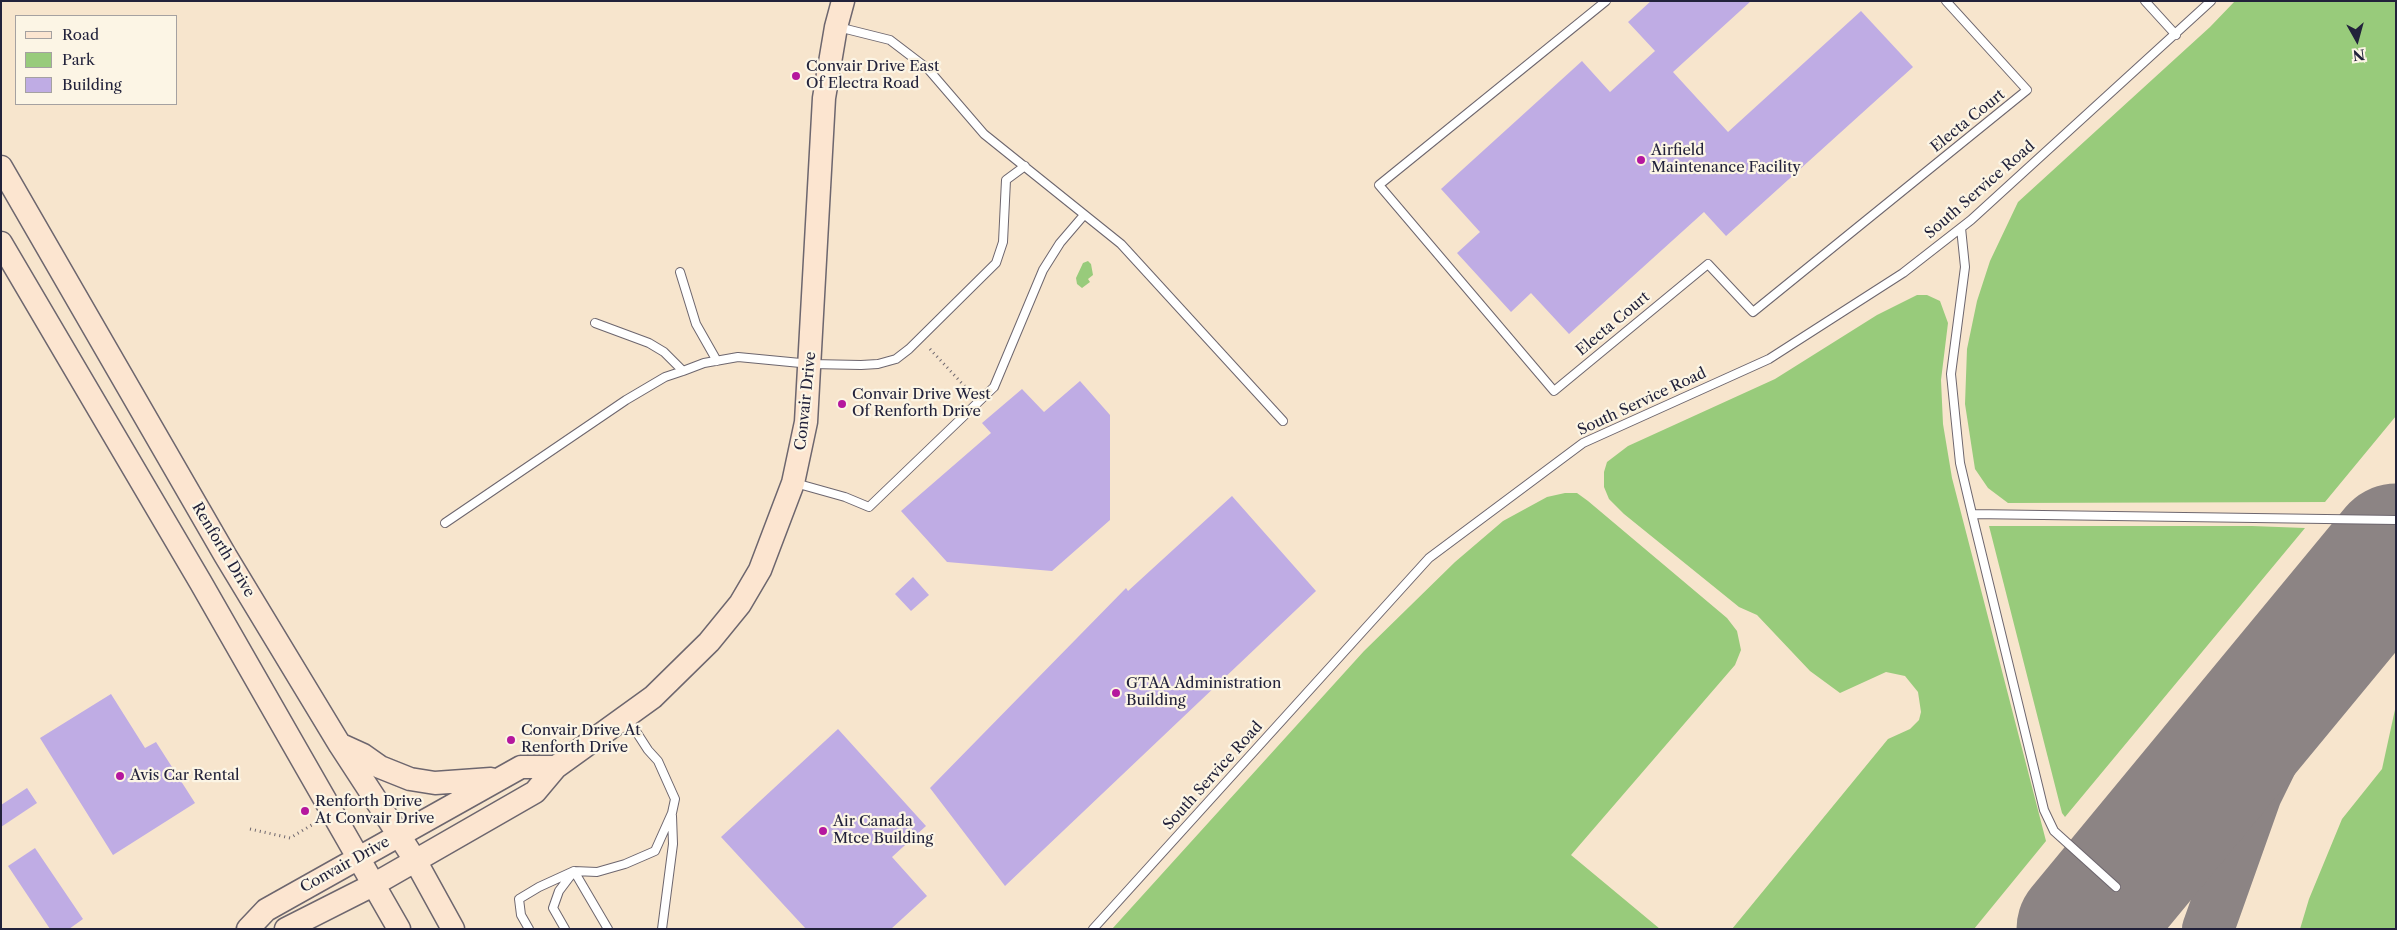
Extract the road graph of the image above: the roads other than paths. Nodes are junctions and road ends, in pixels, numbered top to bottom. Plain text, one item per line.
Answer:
1 (843, 1) edge
2 (1606, 1) edge
3 (1946, 1) edge
4 (2145, 1) edge
5 (2211, 1) edge
6 (836, 26) junction
7 (2176, 35) junction
8 (1025, 166) junction
9 (1, 167) edge
10 (1084, 215) junction
11 (1961, 228) junction
12 (1, 244) edge
13 (680, 272) dead end
14 (595, 323) dead end
15 (717, 361) junction
16 (811, 364) junction
17 (683, 370) junction
18 (1284, 421) dead end
19 (793, 483) junction
20 (1972, 514) junction
21 (2396, 520) edge
22 (445, 523) dead end
23 (626, 716) junction
24 (340, 745) junction
25 (556, 767) junction
26 (500, 778) junction
27 (672, 813) junction
28 (399, 835) junction
29 (359, 857) junction
30 (415, 860) junction
31 (574, 871) junction
32 (373, 886) junction
33 (2116, 887) dead end
34 (248, 929) edge
35 (286, 929) edge
36 (399, 929) edge
37 (453, 929) edge
38 (529, 929) edge
39 (565, 929) edge
40 (608, 929) edge
41 (662, 929) edge
42 (1093, 929) edge

1 - 6 main road, Convair Drive
2 - 3 lane, Electa Court
4 - 7 lane
5 - 7 lane, South Service Road
6 - 8 lane
6 - 16 main road, Convair Drive
7 - 11 lane, South Service Road
8 - 10 lane
8 - 16 lane
9 - 24 main road, Renforth Drive
10 - 18 lane
10 - 19 lane
11 - 20 lane
11 - 42 lane, South Service Road
12 - 29 main road
13 - 15 lane
14 - 17 lane
15 - 16 lane
15 - 17 lane
16 - 19 main road, Convair Drive
17 - 22 lane
19 - 23 main road, Convair Drive
20 - 21 lane
20 - 33 lane
23 - 25 main road, Convair Drive
23 - 27 lane
24 - 26 main road
24 - 28 main road, Renforth Drive
25 - 26 main road, Convair Drive
25 - 30 main road, Convair Drive
26 - 28 main road, Convair Drive
27 - 31 lane
27 - 41 lane
28 - 29 main road, Convair Drive
28 - 30 main road, Renforth Drive
29 - 32 main road
29 - 34 main road, Convair Drive
30 - 32 main road, Convair Drive
30 - 37 main road, Renforth Drive
31 - 38 lane
31 - 39 lane
31 - 40 lane
32 - 35 main road, Convair Drive
32 - 36 main road

